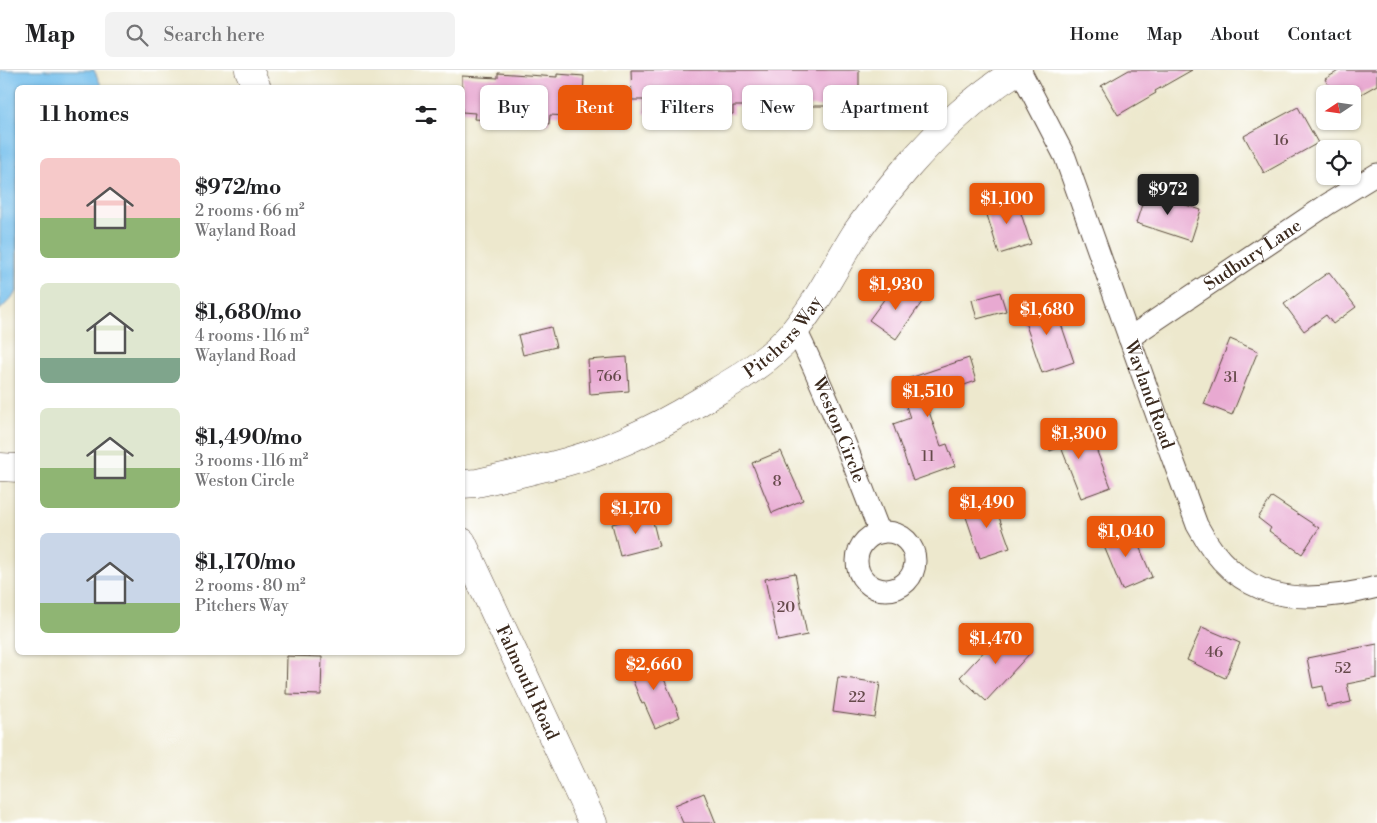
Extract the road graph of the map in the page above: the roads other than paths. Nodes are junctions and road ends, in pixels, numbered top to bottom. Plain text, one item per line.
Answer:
1 (249, 70) edge
2 (1019, 70) edge
3 (256, 85) edge
4 (1377, 174) edge
5 (795, 328) junction
6 (1129, 338) junction
7 (0, 467) edge
8 (15, 468) edge
9 (465, 484) edge
10 (880, 533) dead end
11 (465, 548) edge
12 (1377, 587) edge
13 (593, 823) edge

1 - 3 main road
2 - 5 main road, Pitchers Way
2 - 6 street, Wayland Road
4 - 6 street, Sudbury Lane
5 - 9 main road, Pitchers Way
5 - 10 street, Weston Circle
6 - 12 street, Wayland Road
7 - 8 main road
11 - 13 main road, Falmouth Road

